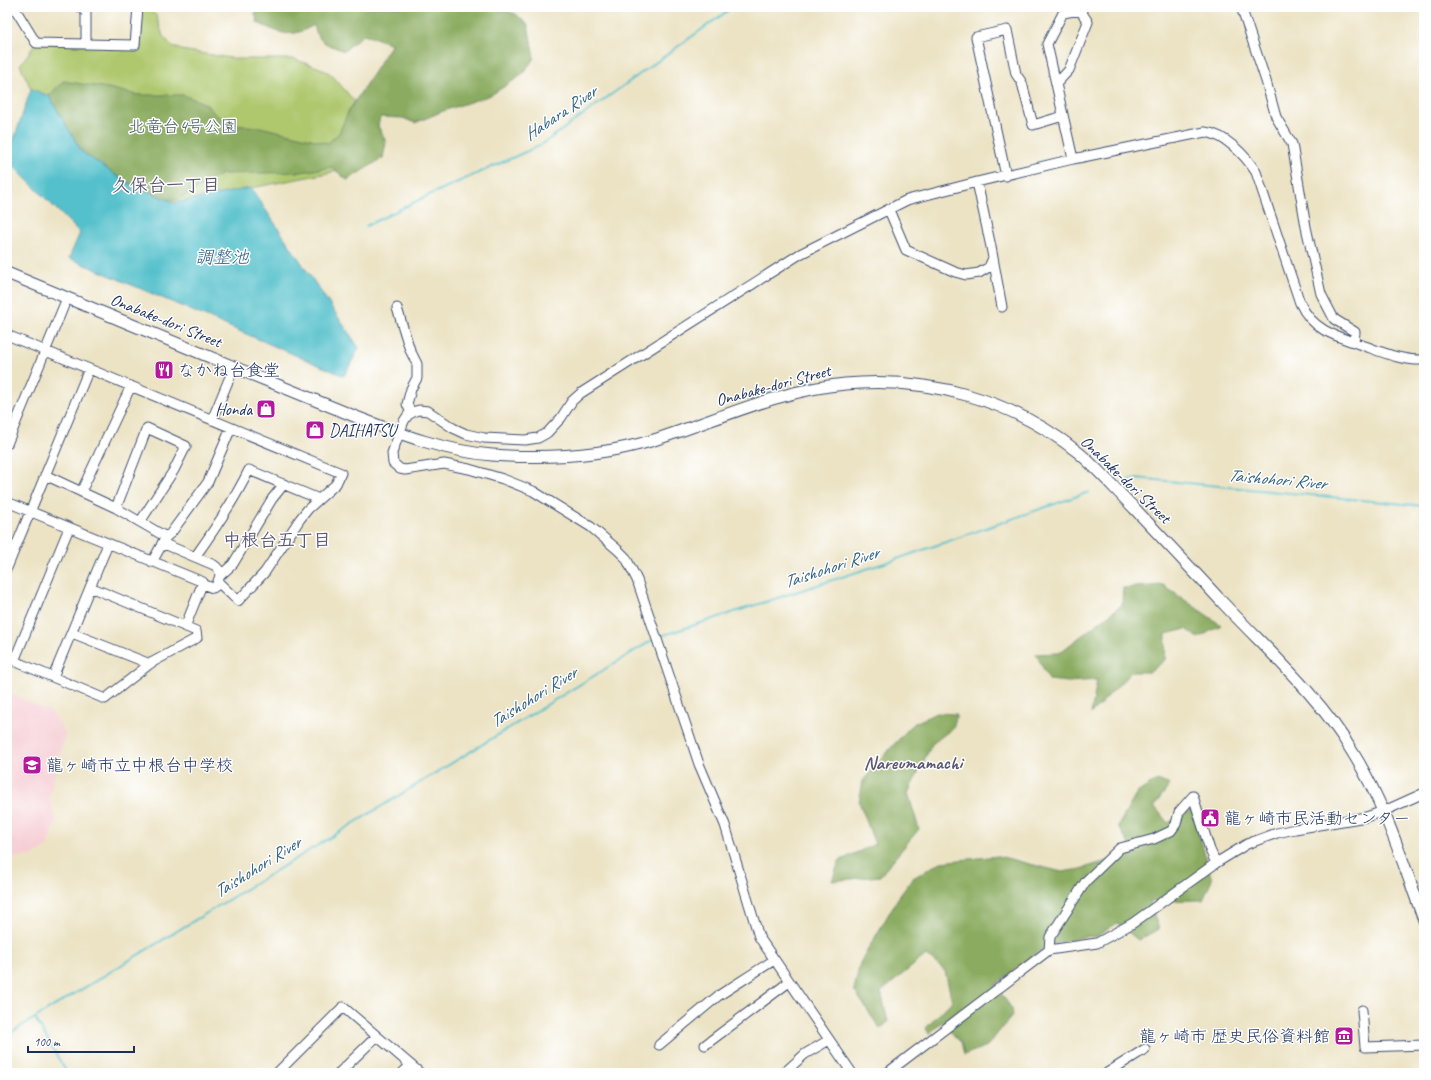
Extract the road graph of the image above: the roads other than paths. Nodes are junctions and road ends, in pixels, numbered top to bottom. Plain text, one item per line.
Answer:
1 (14, 7) edge
2 (80, 7) edge
3 (138, 7) edge
4 (1240, 7) edge
5 (86, 44) junction
6 (1056, 84) junction
7 (1063, 116) junction
8 (1073, 159) junction
9 (1006, 176) junction
10 (977, 182) junction
11 (889, 210) junction
12 (993, 258) junction
13 (7, 273) edge
14 (66, 298) junction
15 (1002, 306) dead end
16 (397, 308) dead end
17 (7, 335) edge
18 (1354, 342) junction
19 (45, 351) junction
20 (1424, 360) edge
21 (234, 367) junction
22 (89, 369) junction
23 (131, 386) junction
24 (411, 413) junction
25 (212, 420) junction
26 (231, 428) junction
27 (399, 433) junction
28 (7, 444) edge
29 (45, 475) junction
30 (284, 484) junction
31 (81, 492) junction
32 (319, 499) junction
33 (7, 502) edge
34 (116, 508) junction
35 (30, 511) junction
36 (140, 522) junction
37 (69, 528) junction
38 (164, 540) junction
39 (108, 544) junction
40 (196, 557) junction
41 (152, 562) junction
42 (7, 568) edge
43 (219, 578) junction
44 (202, 584) junction
45 (90, 587) junction
46 (185, 627) junction
47 (72, 633) junction
48 (10, 660) edge
49 (150, 664) junction
50 (53, 677) junction
51 (1424, 793) edge
52 (1384, 812) junction
53 (1216, 863) junction
54 (1424, 920) edge
55 (1049, 950) junction
56 (774, 960) junction
57 (789, 982) junction
58 (1362, 1010) dead end
59 (378, 1036) junction
60 (829, 1040) junction
61 (659, 1045) dead end
62 (705, 1045) dead end
63 (1424, 1045) edge
64 (1145, 1049) dead end
65 (411, 1065) junction
66 (277, 1073) edge
67 (339, 1073) edge
68 (402, 1073) edge
69 (420, 1073) edge
70 (784, 1073) edge
71 (852, 1073) edge
72 (887, 1073) edge
73 (1107, 1073) edge

1 - 5 street
2 - 5 street
3 - 5 street
4 - 18 street
6 - 6 street
6 - 7 street
7 - 8 street
7 - 9 street
8 - 9 street
8 - 18 street
9 - 10 street
10 - 11 street
10 - 12 street
11 - 12 street
11 - 24 street
12 - 15 street
13 - 14 main road, Onabake-dori Street
14 - 19 street
14 - 21 main road, Onabake-dori Street
16 - 24 street
17 - 19 street
18 - 20 street
19 - 22 street
19 - 28 street
21 - 25 street
21 - 27 main road, Onabake-dori Street
22 - 23 street
22 - 29 street
23 - 25 street
23 - 31 street
24 - 27 street
25 - 26 street
26 - 32 street
26 - 38 street
27 - 52 main road, Onabake-dori Street
27 - 56 street
29 - 31 street
29 - 35 street
30 - 32 street
30 - 40 street
30 - 43 street
31 - 34 street
32 - 43 street
33 - 35 street
34 - 36 street
34 - 36 street
35 - 37 street
35 - 42 street
36 - 38 street
37 - 39 street
37 - 48 street
38 - 40 street
38 - 41 street
39 - 41 street
39 - 45 street
40 - 43 street
41 - 44 street
43 - 44 street
44 - 46 street
45 - 46 street
45 - 47 street
46 - 49 street
47 - 49 street
47 - 50 street
48 - 50 street
49 - 50 street
51 - 52 street
52 - 53 street
52 - 54 main road, Onabake-dori Street
53 - 55 street
53 - 55 street
55 - 72 street
56 - 57 street
56 - 61 street
57 - 60 street
57 - 62 street
58 - 63 street
59 - 65 street
59 - 66 street
59 - 67 street
60 - 70 street
60 - 71 street
64 - 73 street
65 - 68 street
65 - 69 street

